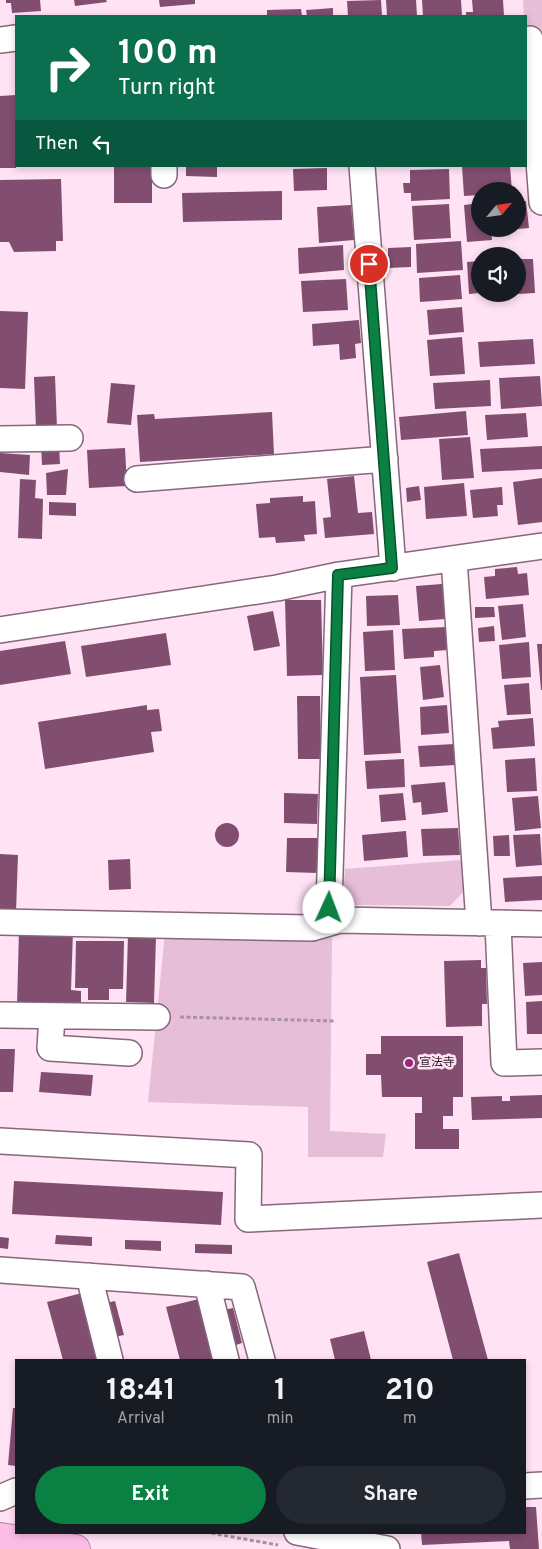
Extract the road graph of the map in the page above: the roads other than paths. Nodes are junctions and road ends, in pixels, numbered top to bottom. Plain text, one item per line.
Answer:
1 (15, 38) edge
2 (0, 40) edge
3 (527, 40) edge
4 (362, 167) edge
5 (542, 202) edge
6 (0, 438) edge
7 (70, 438) dead end
8 (385, 459) junction
9 (137, 479) dead end
10 (542, 546) edge
11 (454, 559) junction
12 (392, 568) junction
13 (338, 575) junction
14 (0, 630) edge
15 (340, 920) junction
16 (0, 922) edge
17 (488, 924) junction
18 (542, 924) edge
19 (0, 1015) edge
20 (52, 1016) junction
21 (157, 1017) road end
22 (129, 1053) dead end
23 (542, 1062) edge
24 (0, 1141) edge
25 (542, 1205) edge
26 (0, 1270) edge
27 (89, 1276) junction
28 (207, 1284) junction
29 (110, 1359) edge
30 (226, 1359) edge
31 (262, 1359) edge
32 (542, 1485) edge
33 (526, 1486) edge
34 (15, 1491) edge
35 (0, 1498) edge
36 (0, 1537) edge
37 (289, 1539) edge
38 (76, 1549) edge
39 (387, 1549) edge

1 - 2 street
3 - 5 street
4 - 8 street
6 - 7 street
8 - 9 street
8 - 12 street
10 - 11 street
11 - 12 street
11 - 17 street
12 - 13 street
13 - 14 street
13 - 15 street
15 - 16 street
15 - 17 street
17 - 18 street
17 - 23 street
19 - 20 street
20 - 21 street
20 - 22 street
24 - 25 street
26 - 27 street
27 - 28 street
27 - 29 street
28 - 30 street
28 - 31 street
32 - 33 street
34 - 35 street
36 - 38 highway
37 - 39 street

